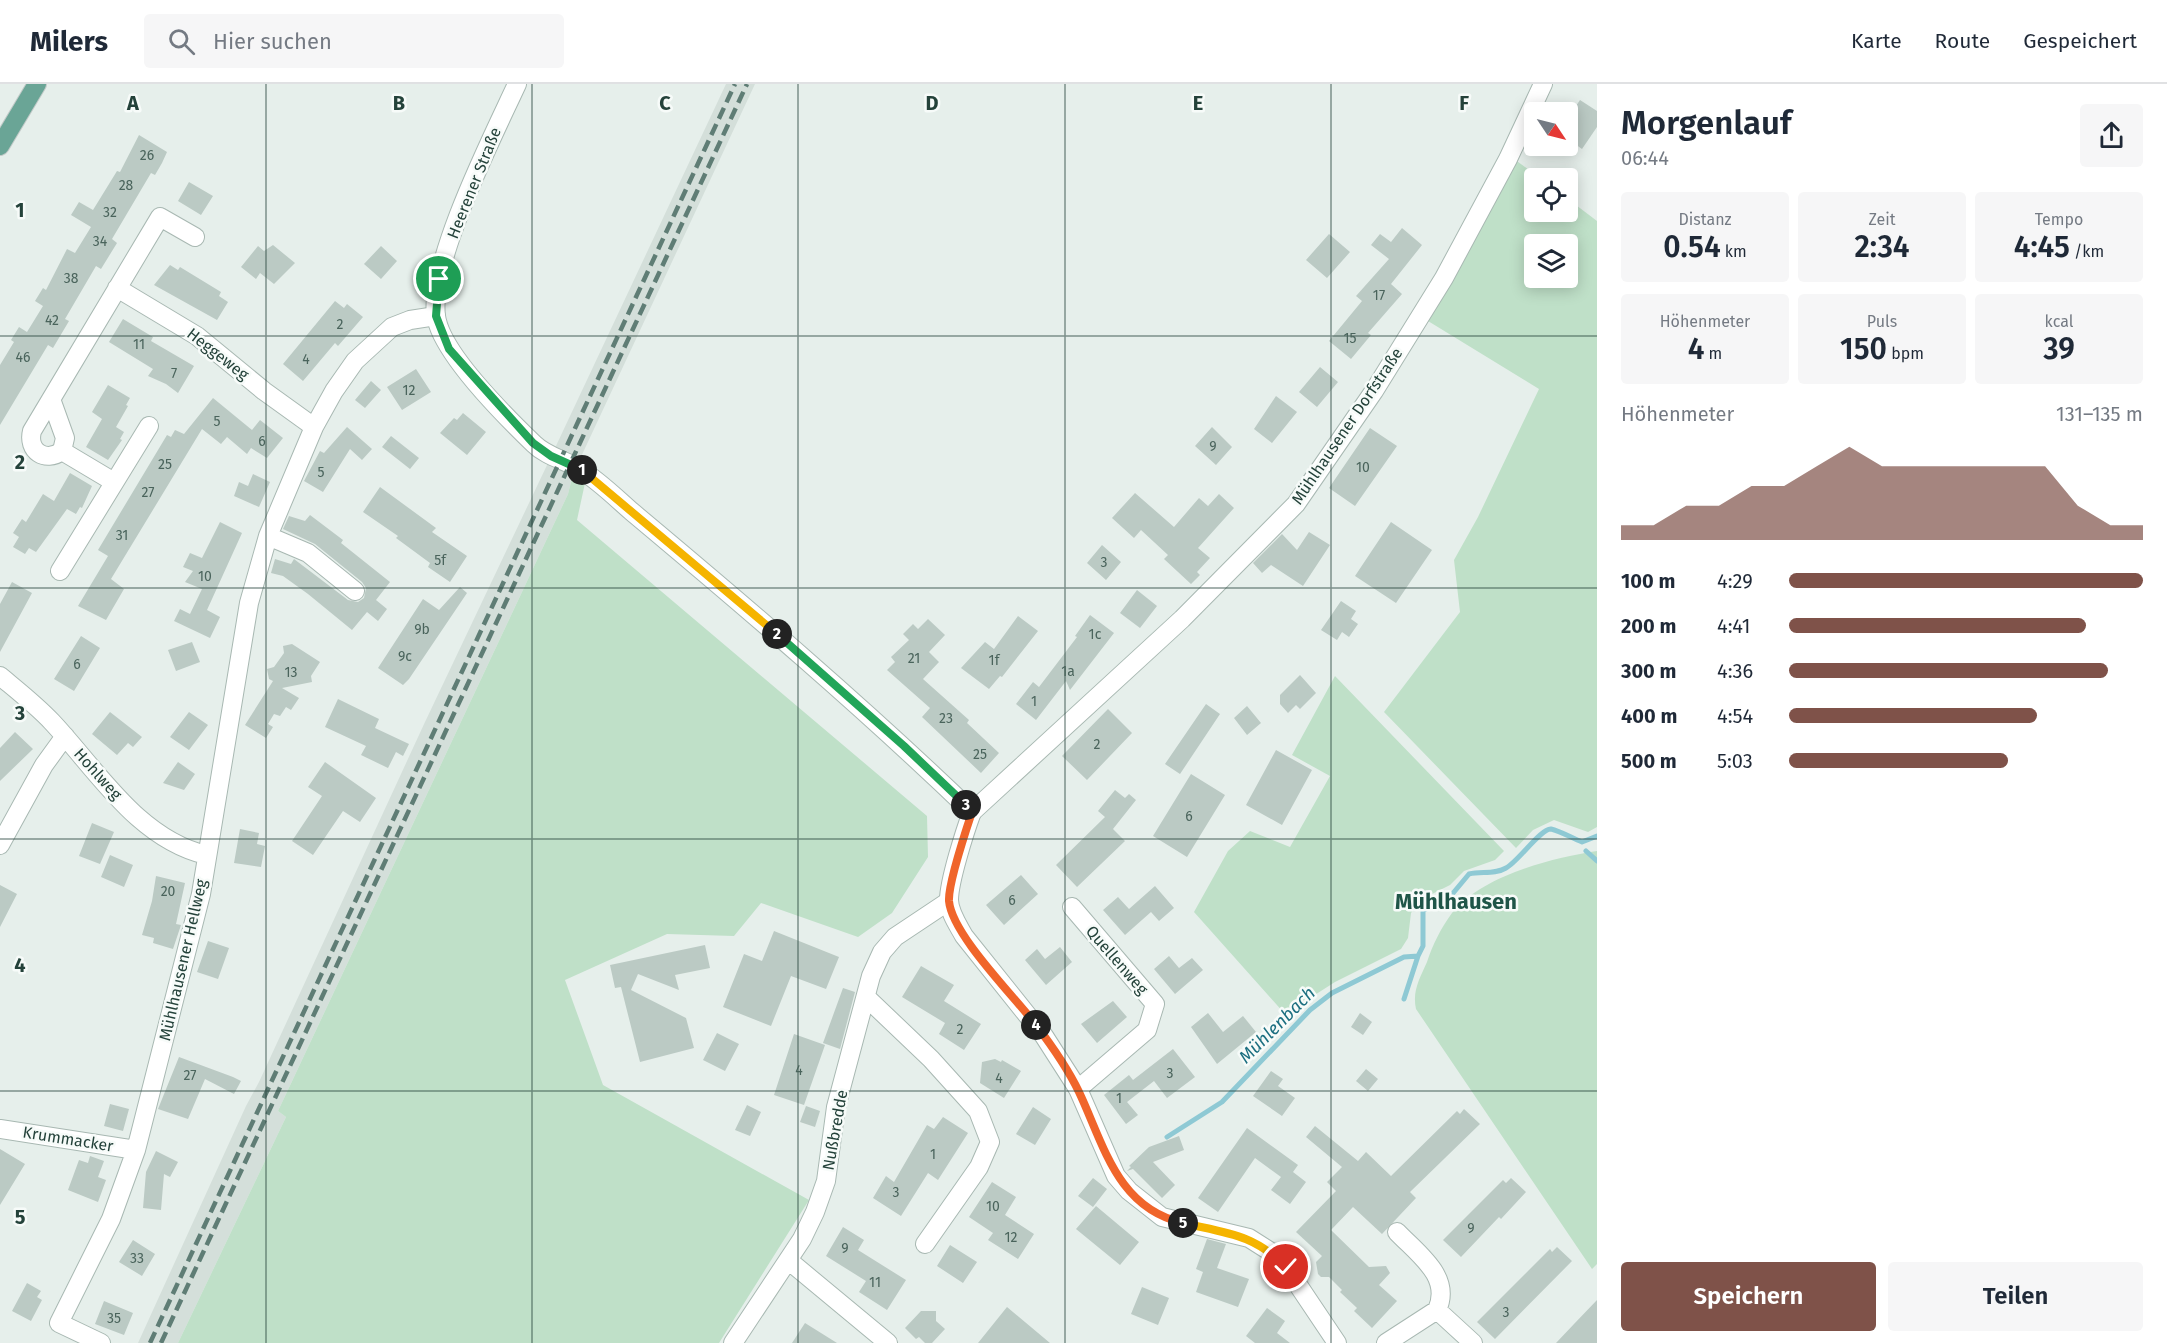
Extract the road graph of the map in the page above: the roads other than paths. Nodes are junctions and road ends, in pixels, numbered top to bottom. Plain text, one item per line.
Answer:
1 (37, 84) edge
2 (517, 84) edge
3 (1543, 84) edge
4 (0, 146) edge
5 (195, 237) dead end
6 (117, 288) junction
7 (436, 316) junction
8 (51, 399) junction
9 (149, 426) dead end
10 (315, 427) junction
11 (62, 451) junction
12 (114, 482) junction
13 (268, 536) junction
14 (60, 571) dead end
15 (356, 591) dead end
16 (0, 676) edge
17 (65, 736) junction
18 (972, 812) junction
19 (0, 845) edge
20 (206, 855) junction
21 (949, 901) junction
22 (1072, 907) dead end
23 (867, 998) junction
24 (1078, 1089) junction
25 (0, 1128) edge
26 (136, 1150) junction
27 (1397, 1232) dead end
28 (925, 1244) dead end
29 (788, 1260) junction
30 (1437, 1310) junction
31 (101, 1343) edge
32 (733, 1343) edge
33 (888, 1343) edge
34 (1337, 1343) edge
35 (1386, 1343) edge
36 (1473, 1343) edge

1 - 4 main road
2 - 7 street, Heerener Straße
3 - 18 street, Mühlhausener Dorfstraße
5 - 6 street
6 - 8 street
6 - 10 street, Heggeweg
7 - 10 street, Mühlhausener Hellweg
7 - 18 street, Heerener Straße
8 - 11 street
8 - 11 street
9 - 12 street
10 - 13 street, Mühlhausener Hellweg
11 - 12 street
12 - 14 street
13 - 15 street
13 - 20 street, Mühlhausener Hellweg
16 - 17 street, Hohlweg
17 - 19 street
17 - 20 street, Hohlweg
18 - 21 street
20 - 26 street, Mühlhausener Hellweg
21 - 23 street, Nußbredde
21 - 24 street
22 - 24 street, Quellenweg
23 - 28 street
23 - 29 street, Nußbredde
24 - 34 street
25 - 26 street, Krummacker
26 - 31 street, Mühlhausener Hellweg
27 - 30 street
29 - 32 street
29 - 33 street
30 - 35 street
30 - 36 street

